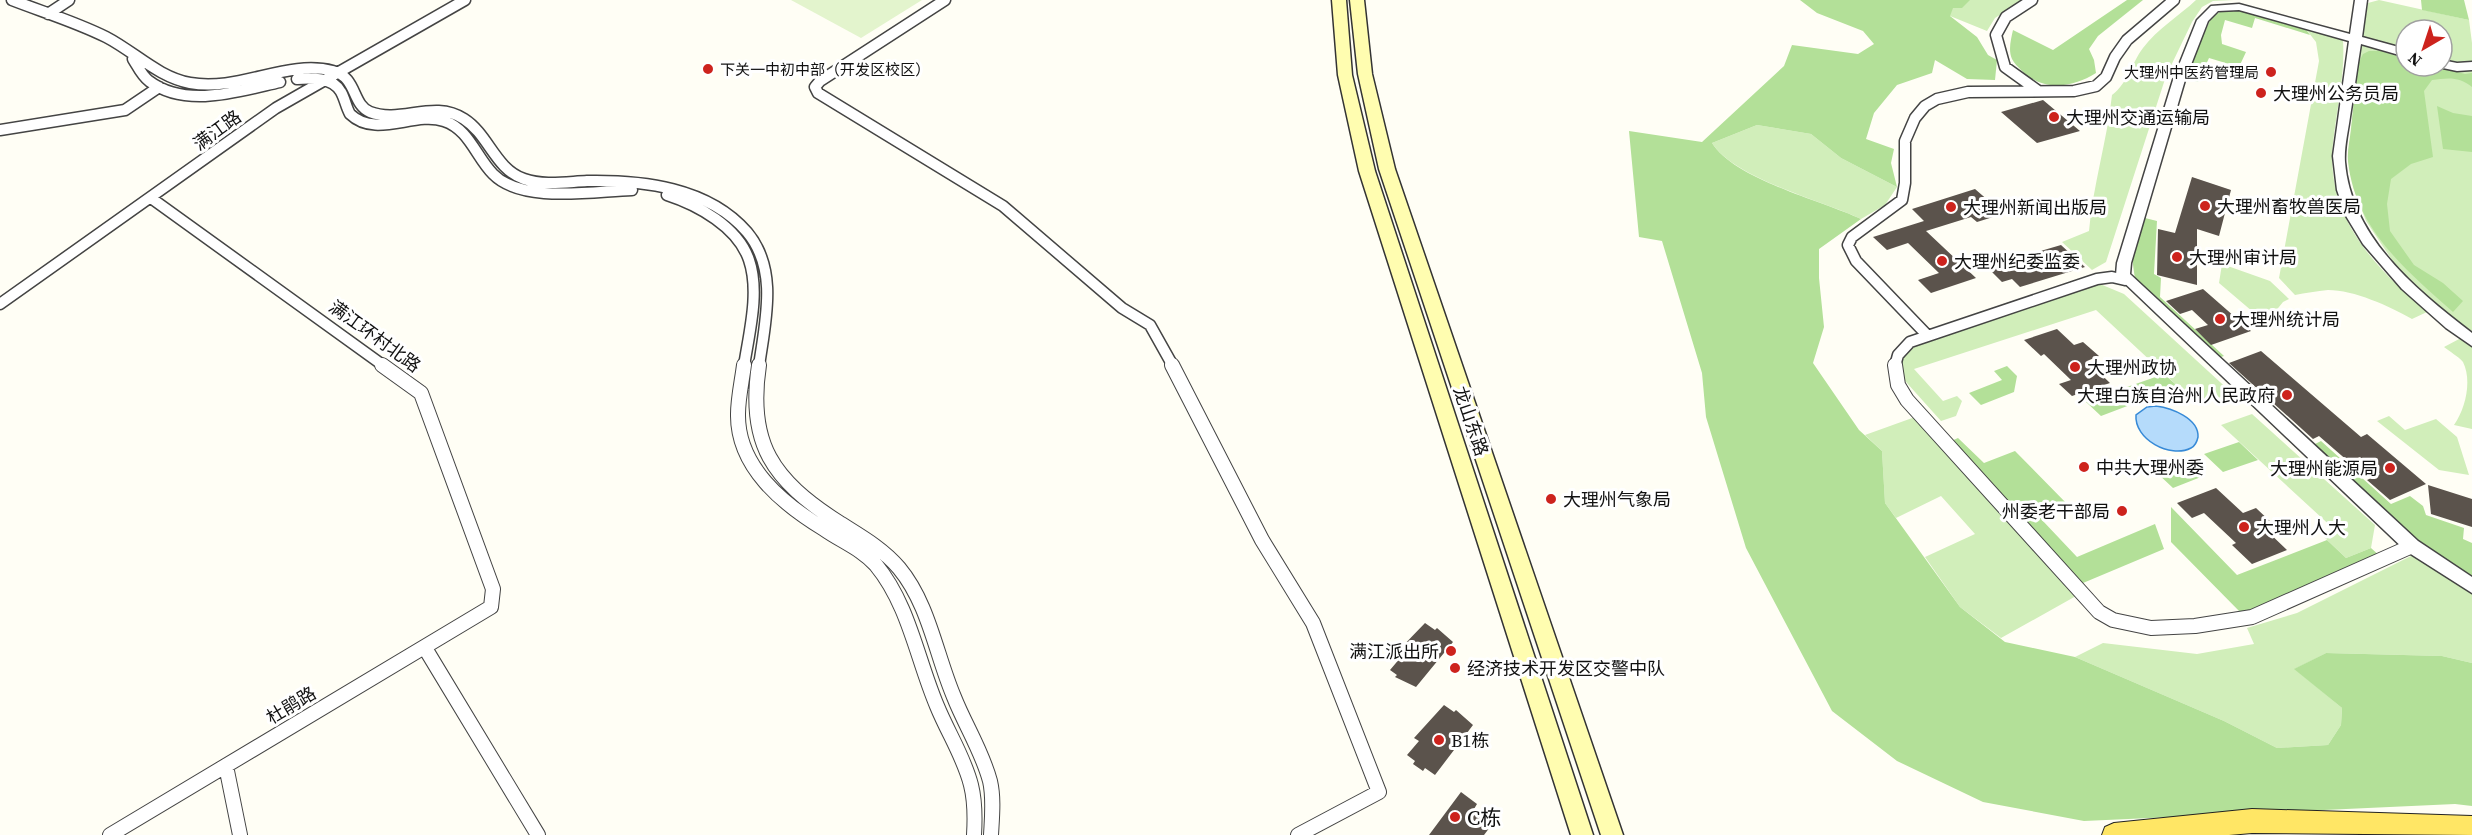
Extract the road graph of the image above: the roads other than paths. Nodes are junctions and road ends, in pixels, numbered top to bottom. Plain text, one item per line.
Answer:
1 (12, 0) edge
2 (69, 0) edge
3 (456, 0) edge
4 (465, 0) edge
5 (945, 0) edge
6 (1339, 0) edge
7 (1357, 0) edge
8 (2032, 0) edge
9 (2174, 0) edge
10 (2361, 0) edge
11 (48, 14) junction
12 (2356, 39) junction
13 (2394, 50) edge
14 (129, 53) junction
15 (2454, 65) edge
16 (2472, 66) edge
17 (327, 76) junction
18 (2002, 79) junction
19 (246, 85) junction
20 (159, 87) junction
21 (2038, 90) junction
22 (0, 130) edge
23 (581, 186) junction
24 (151, 198) junction
25 (762, 253) junction
26 (748, 258) junction
27 (2126, 280) junction
28 (0, 297) edge
29 (0, 304) edge
30 (1928, 336) junction
31 (2472, 341) edge
32 (2412, 546) junction
33 (2472, 586) edge
34 (491, 607) joint
35 (425, 648) junction
36 (226, 766) junction
37 (2472, 828) edge
38 (110, 835) edge
39 (240, 835) edge
40 (538, 835) edge
41 (974, 835) edge
42 (991, 835) edge
43 (1298, 835) edge
44 (1582, 835) edge
45 (1612, 835) edge
46 (2114, 835) edge
47 (2120, 835) edge

1 - 11 street
2 - 11 street
3 - 17 street, 满江路
4 - 17 street, 满江路
5 - 43 street
6 - 44 main road, 龙山东路
7 - 45 main road, 龙山东路
8 - 18 street
9 - 21 street
10 - 12 street
11 - 14 street
12 - 13 street
12 - 27 street
12 - 31 street
14 - 19 street
14 - 20 street
15 - 16 street
17 - 19 street
17 - 19 street
17 - 23 street
17 - 24 street, 满江路
17 - 28 street, 满江路
18 - 21 street
18 - 21 street
18 - 30 street
19 - 20 street
20 - 22 street
23 - 25 street
23 - 26 street
24 - 29 street, 满江路
24 - 34 street, 满江环村北路
25 - 26 street
25 - 42 street
26 - 41 street
27 - 30 street
27 - 32 street
30 - 32 street
32 - 33 street
34 - 35 street, 杜鹃路
35 - 36 street, 杜鹃路
35 - 40 street
36 - 38 street, 杜鹃路
36 - 39 street
37 - 47 main road
46 - 47 main road

